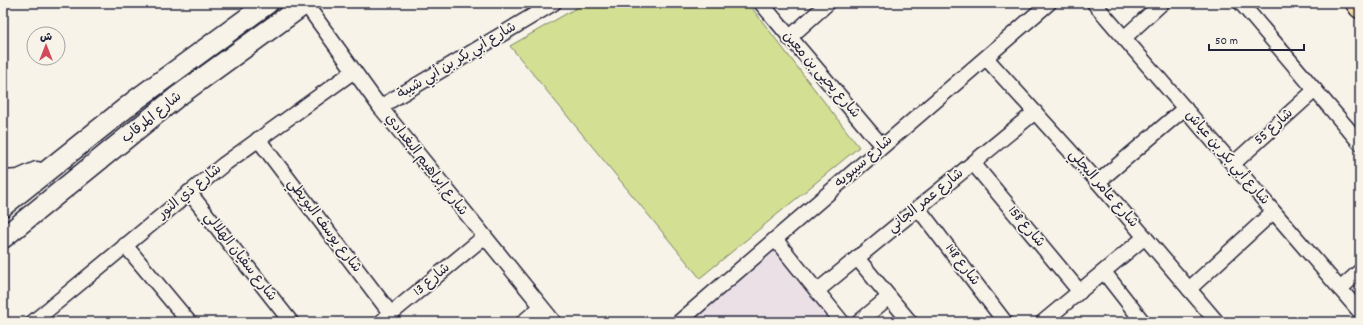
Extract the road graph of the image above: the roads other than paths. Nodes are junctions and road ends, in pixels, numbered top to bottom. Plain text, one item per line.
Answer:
1 (268, 3) edge
2 (306, 3) edge
3 (554, 3) edge
4 (761, 3) edge
5 (828, 3) edge
6 (1049, 3) edge
7 (1094, 3) edge
8 (1162, 3) edge
9 (1241, 3) edge
10 (1357, 3) edge
11 (1360, 6) edge
12 (245, 11) edge
13 (789, 38) junction
14 (1124, 38) junction
15 (986, 58) junction
16 (354, 71) junction
17 (1315, 90) junction
18 (137, 99) junction
19 (380, 106) junction
20 (1184, 108) junction
21 (1035, 112) junction
22 (258, 139) junction
23 (1360, 143) edge
24 (120, 144) junction
25 (882, 146) junction
26 (64, 156) junction
27 (973, 163) junction
28 (1232, 164) junction
29 (3, 181) edge
30 (1098, 182) junction
31 (189, 192) junction
32 (3, 206) edge
33 (918, 208) junction
34 (1273, 212) junction
35 (484, 237) junction
36 (1145, 237) junction
37 (3, 238) edge
38 (775, 239) junction
39 (125, 245) junction
40 (857, 258) junction
41 (1360, 271) edge
42 (1104, 272) junction
43 (1189, 288) junction
44 (1340, 289) junction
45 (817, 291) junction
46 (1080, 292) junction
47 (889, 297) junction
48 (541, 307) junction
49 (1360, 312) edge
50 (386, 318) edge
51 (181, 319) edge
52 (40, 320) edge
53 (1045, 321) edge
54 (291, 322) edge
55 (523, 322) edge
56 (554, 322) edge
57 (679, 322) edge
58 (842, 322) edge
59 (859, 322) edge
60 (910, 322) edge
61 (1005, 322) edge
62 (1143, 322) edge
63 (1217, 322) edge

1 - 12 main road, شارع المرقاب
2 - 16 street, شارع إبراهيم البغدادي
2 - 24 main road, شارع المرقاب
3 - 19 street, شارع أبي بكر بن أبي شيبة
4 - 13 street, شارع يحيى بن معين
5 - 13 street
6 - 15 street, شارع سيبويه
7 - 14 street, شارع أبي بكر بن عياش
8 - 14 street
9 - 17 street
10 - 11 main road
12 - 18 main road, شارع المرقاب
13 - 25 street, شارع يحيى بن معين
14 - 20 street, شارع أبي بكر بن عياش
15 - 21 street, شارع عامر البجلي
15 - 25 street, شارع سيبويه
16 - 19 street, شارع إبراهيم البغدادي
16 - 22 street, شارع ذي النور
17 - 23 street
17 - 28 street, شارع 55
18 - 24 main road
18 - 26 main road, شارع المرقاب
19 - 35 street, شارع إبراهيم البغدادي
20 - 28 street, شارع أبي بكر بن عياش
20 - 30 street
21 - 27 street, شارع عمر الجاني
21 - 30 street, شارع عامر البجلي
22 - 31 street, شارع ذي النور
22 - 50 street, شارع يوسف البويطي
24 - 37 main road, شارع المرقاب
25 - 38 street, شارع سيبويه
26 - 29 main road
26 - 32 main road, شارع المرقاب
27 - 33 street, شارع عمر الجاني
27 - 46 street, شارع 158
28 - 34 street, شارع أبي بكر بن عياش
30 - 36 street, شارع عامر البجلي
31 - 39 street, شارع ذي النور
31 - 54 street, شارع سفيان الهلالي
33 - 40 street, شارع عمر الجاني
33 - 61 street, شارع 148
34 - 43 street
34 - 44 street, شارع أبي بكر بن عياش
35 - 48 street, شارع إبراهيم البغدادي
35 - 50 street, شارع 13
36 - 42 street
36 - 43 street, شارع عامر البجلي
38 - 45 street
38 - 57 street, شارع سيبويه
39 - 51 street
39 - 52 street, شارع ذي النور
40 - 45 street, شارع عمر الجاني
40 - 47 street
41 - 44 street
42 - 46 street
42 - 62 street
43 - 63 street, شارع عامر البجلي
44 - 49 street, شارع أبي بكر بن عياش
45 - 58 street
46 - 53 street
47 - 59 street
47 - 60 street
48 - 55 street
48 - 56 street, شارع إبراهيم البغدادي

